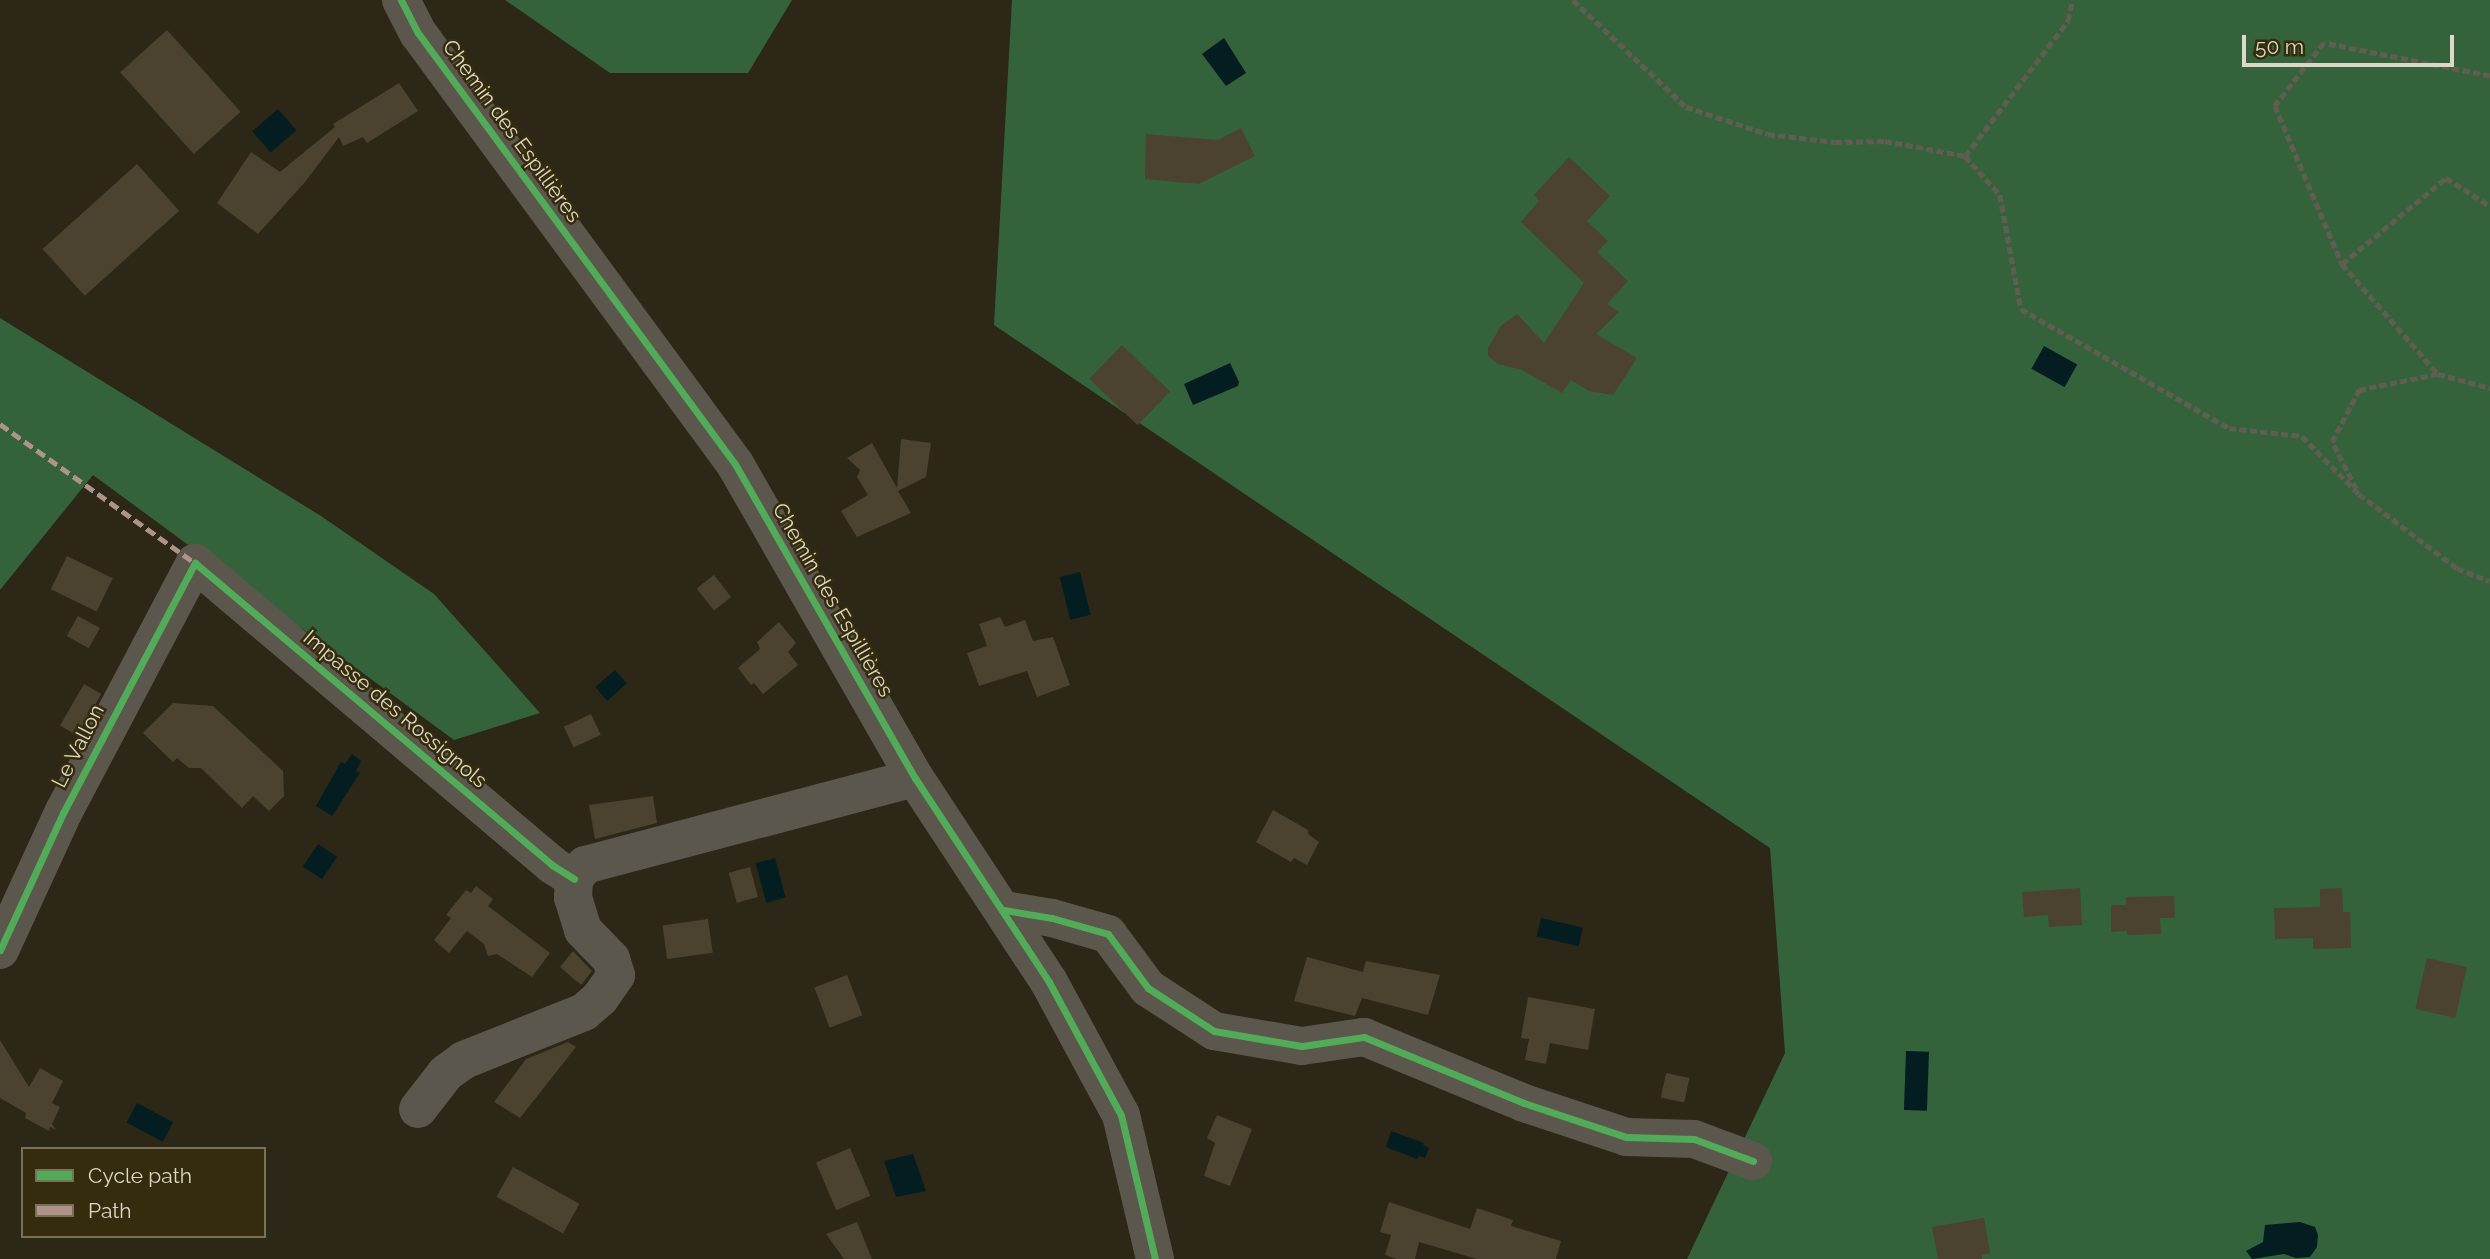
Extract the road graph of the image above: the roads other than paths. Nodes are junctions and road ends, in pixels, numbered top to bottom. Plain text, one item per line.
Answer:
1 (401, 0) edge
2 (195, 563) joint
3 (915, 778) junction
4 (574, 879) junction
5 (1004, 910) junction
6 (0, 950) edge
7 (418, 1109) dead end
8 (1753, 1161) dead end
9 (1155, 1259) edge

1 - 3 street, Chemin des Espillières
2 - 4 street, Impasse des Rossignols
2 - 6 street, Le Vallon
3 - 4 street
3 - 5 street, Chemin des Espillières
4 - 7 street
5 - 8 street
5 - 9 street, Chemin des Espillières

